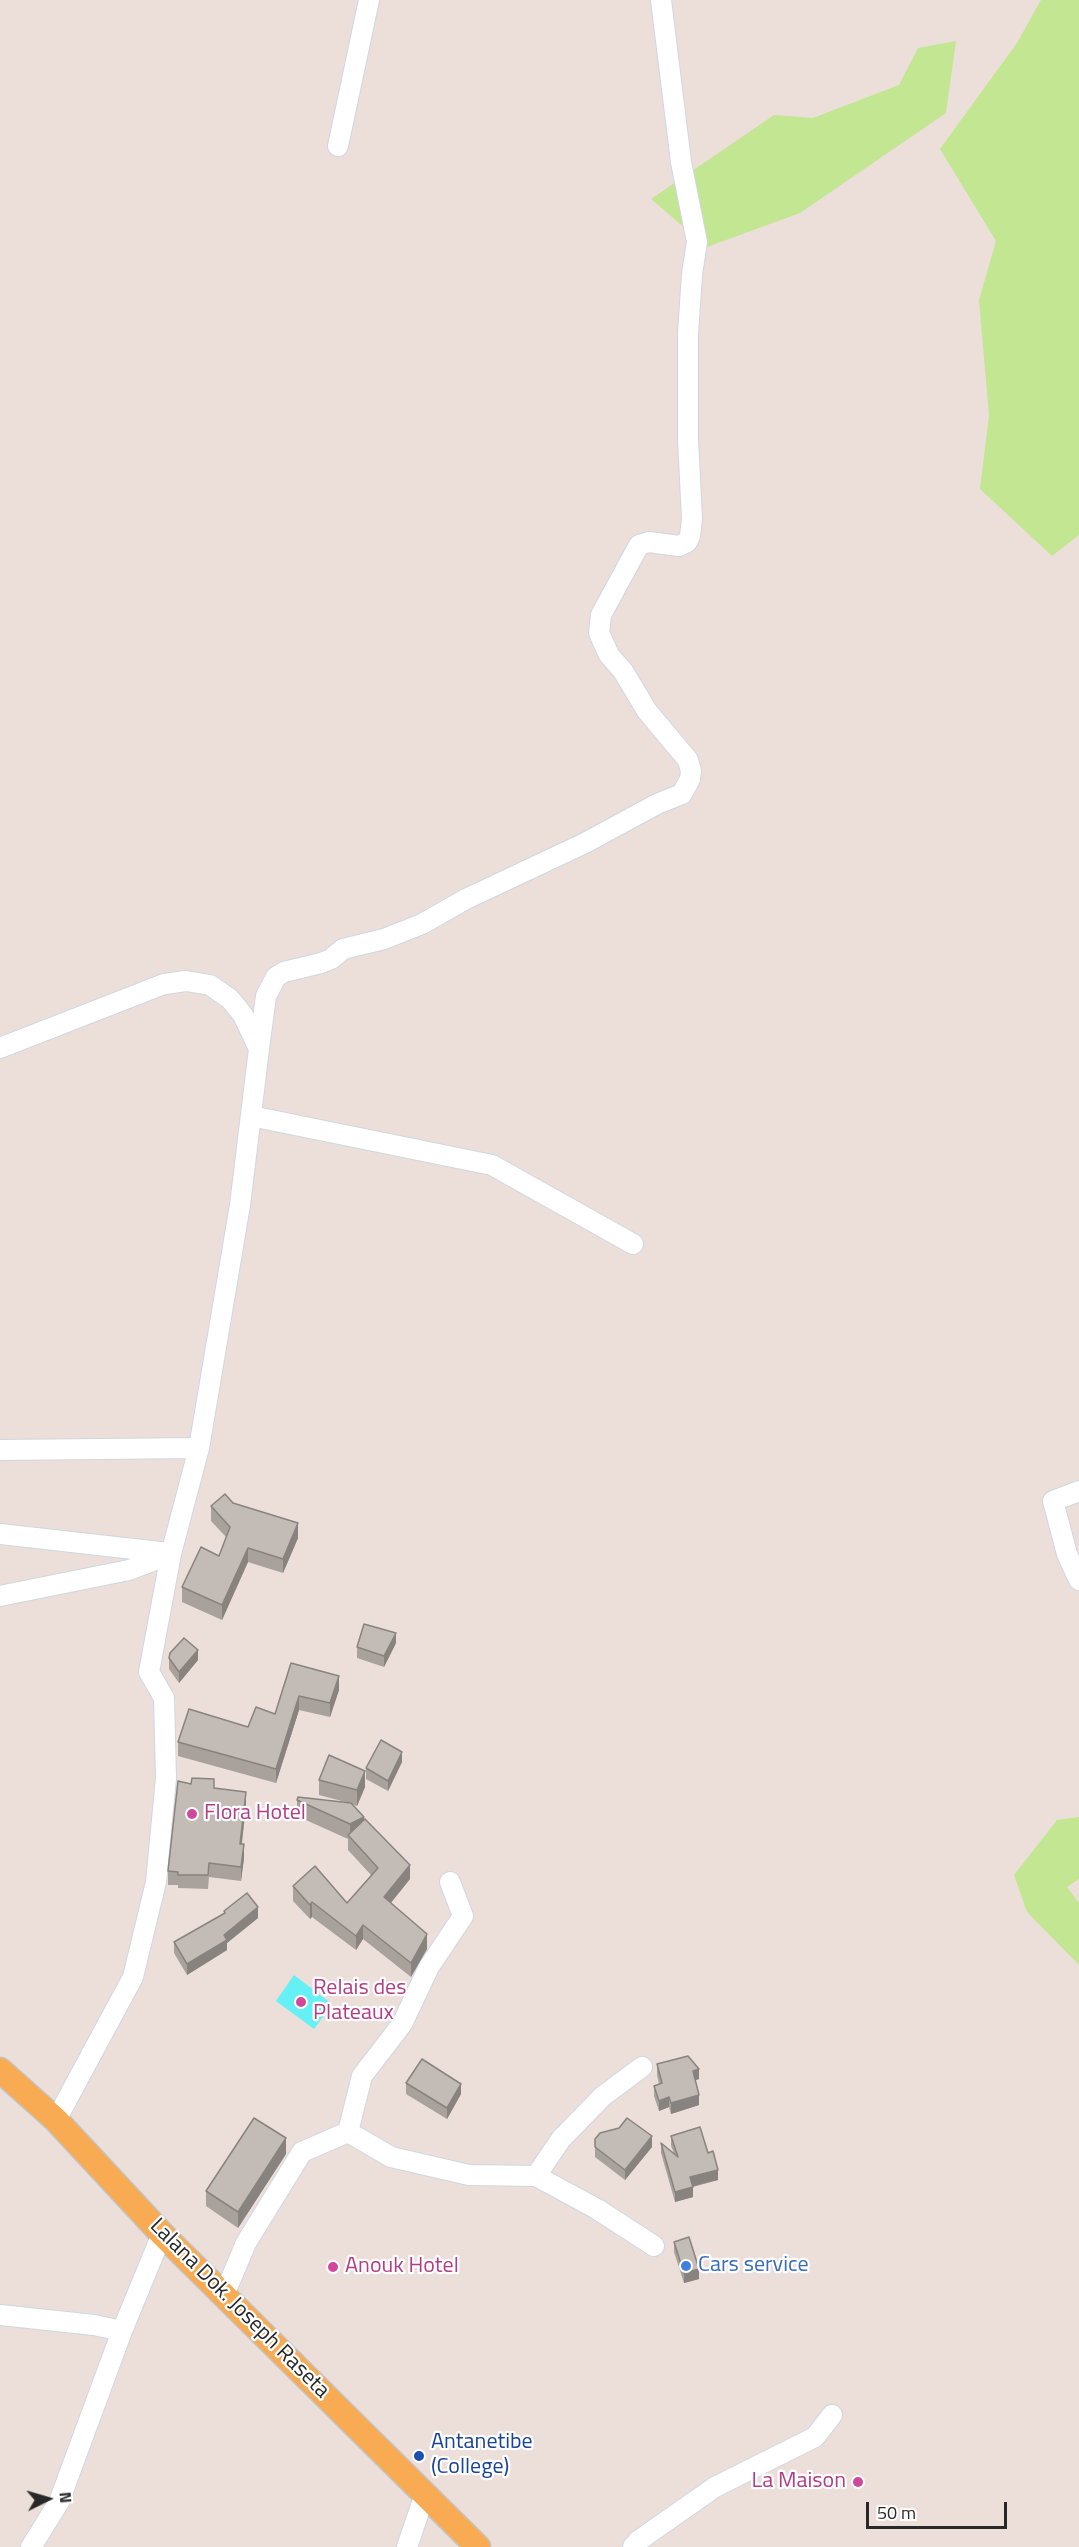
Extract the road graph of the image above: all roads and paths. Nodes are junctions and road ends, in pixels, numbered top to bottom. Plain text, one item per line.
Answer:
1 (369, 0) edge
2 (661, 0) edge
3 (338, 146) dead end
4 (0, 1048) edge
5 (259, 1049) junction
6 (251, 1116) junction
7 (633, 1244) dead end
8 (199, 1448) junction
9 (0, 1450) edge
10 (1079, 1491) edge
11 (0, 1534) edge
12 (171, 1554) junction
13 (1079, 1580) edge
14 (0, 1596) edge
15 (450, 1882) dead end
16 (642, 2067) dead end
17 (0, 2070) edge
18 (56, 2120) junction
19 (348, 2132) junction
20 (536, 2176) junction
21 (162, 2234) junction
22 (654, 2246) dead end
23 (224, 2295) junction
24 (0, 2315) edge
25 (122, 2331) junction
26 (832, 2415) dead end
27 (425, 2494) junction
28 (31, 2547) edge
29 (407, 2547) edge
30 (478, 2547) edge
31 (633, 2547) edge

1 - 3 street
2 - 5 street
4 - 5 street
5 - 6 street
6 - 7 street
6 - 8 street
8 - 9 street
8 - 12 street
10 - 13 street
11 - 12 street
12 - 14 street
12 - 18 street
15 - 19 street
16 - 20 street
17 - 18 main road, Lalana Dok. Joseph Raseta
18 - 21 main road, Lalana Dok. Joseph Raseta
19 - 20 street
19 - 23 street
20 - 22 street
21 - 23 main road, Lalana Dok. Joseph Raseta
21 - 25 street
23 - 27 main road, Lalana Dok. Joseph Raseta
24 - 25 street
25 - 28 street
26 - 31 street
27 - 29 street
27 - 30 main road, Lalana Dok. Joseph Raseta

